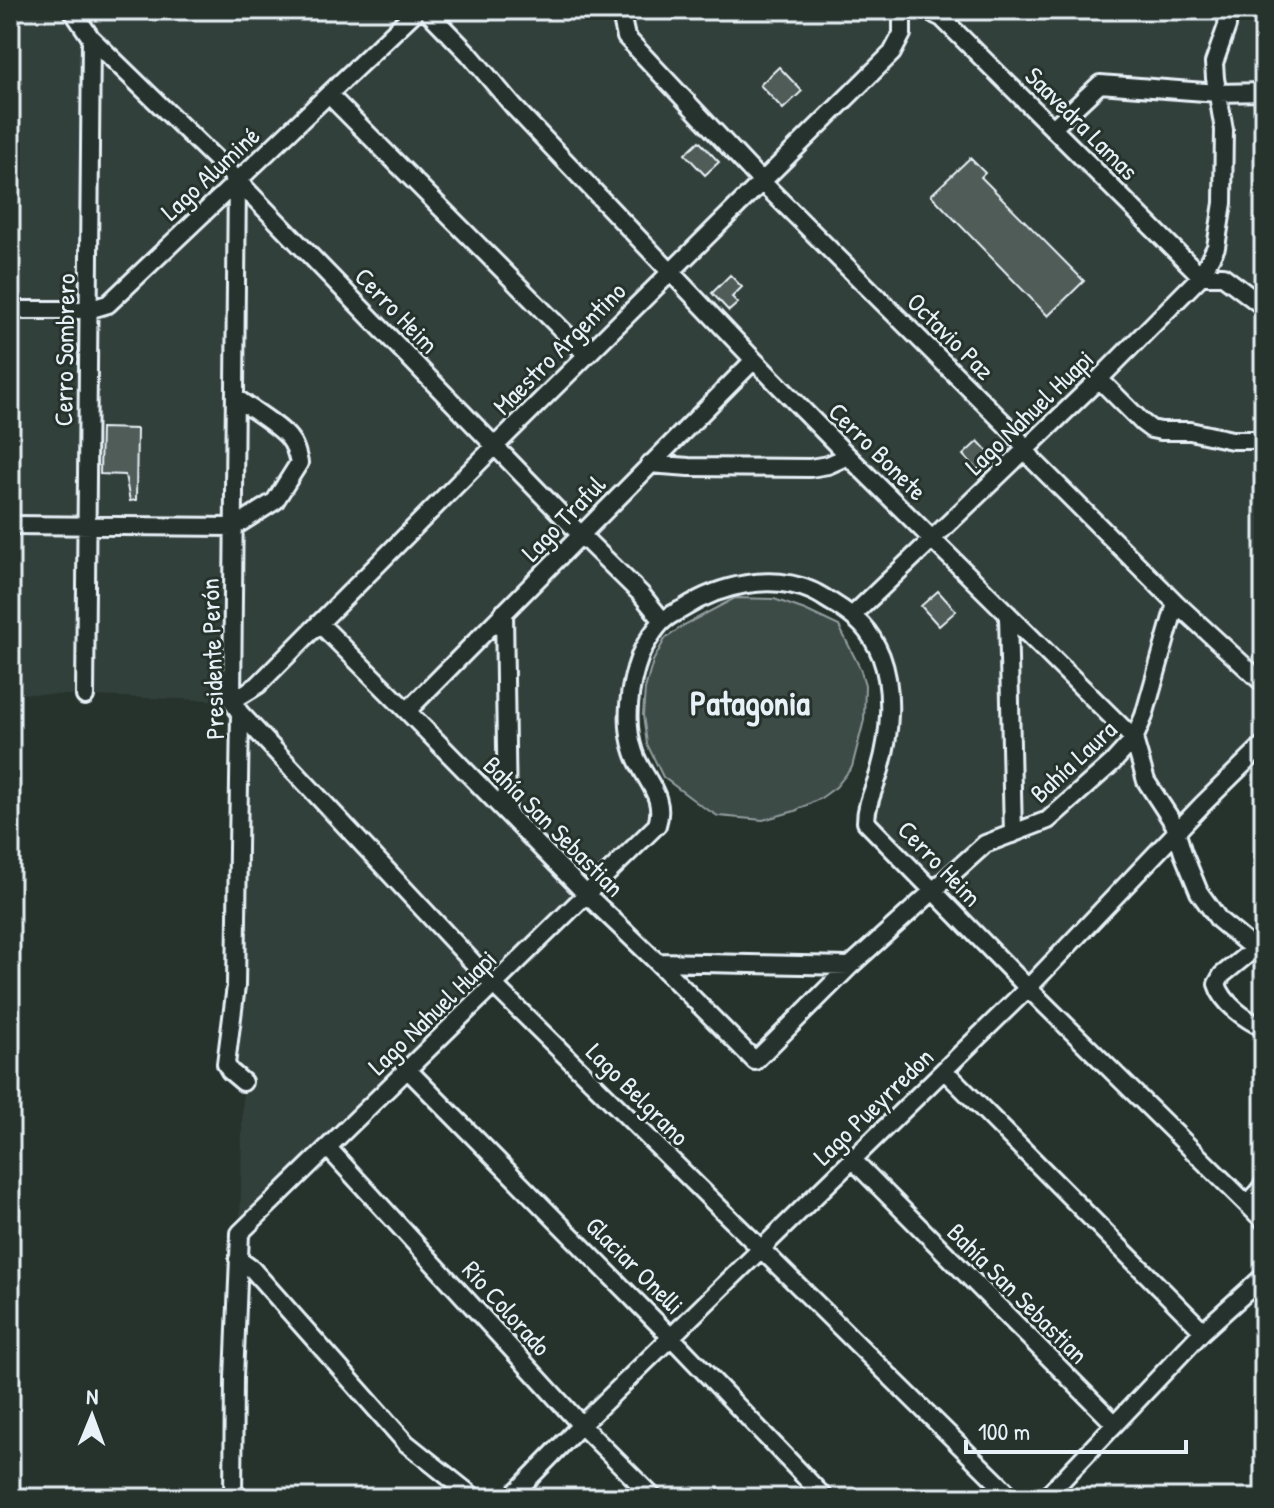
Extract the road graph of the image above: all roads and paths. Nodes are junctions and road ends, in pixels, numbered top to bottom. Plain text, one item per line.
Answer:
1 (72, 10) edge
2 (417, 10) edge
3 (426, 10) edge
4 (620, 10) edge
5 (926, 10) edge
6 (1228, 10) edge
7 (904, 12) edge
8 (91, 38) junction
9 (1264, 92) edge
10 (1218, 93) junction
11 (329, 95) junction
12 (1053, 128) junction
13 (237, 180) junction
14 (761, 181) junction
15 (670, 272) junction
16 (1201, 276) junction
17 (1264, 307) edge
18 (10, 310) edge
19 (88, 310) junction
20 (587, 355) junction
21 (754, 360) junction
22 (1099, 379) junction
23 (235, 397) junction
24 (1264, 440) edge
25 (496, 445) junction
26 (1024, 449) junction
27 (848, 456) junction
28 (649, 464) junction
29 (10, 525) edge
30 (87, 525) junction
31 (234, 527) junction
32 (580, 534) junction
33 (932, 539) junction
34 (1176, 603) junction
35 (504, 612) junction
36 (1008, 614) junction
37 (853, 615) junction
38 (663, 621) junction
39 (319, 623) junction
40 (1264, 684) edge
41 (85, 696) dead end
42 (236, 707) junction
43 (407, 711) junction
44 (1134, 739) junction
45 (1264, 744) edge
46 (507, 813) junction
47 (657, 825) joint
48 (1176, 833) junction
49 (1013, 834) junction
50 (933, 891) junction
51 (586, 894) junction
52 (1259, 945) edge
53 (657, 962) junction
54 (850, 966) junction
55 (494, 985) junction
56 (1028, 988) junction
57 (1264, 1028) edge
58 (755, 1061) joint
59 (407, 1069) junction
60 (944, 1070) junction
61 (243, 1082) dead end
62 (328, 1148) junction
63 (853, 1160) junction
64 (1264, 1184) edge
65 (1248, 1205) junction
66 (1264, 1221) edge
67 (761, 1250) junction
68 (238, 1259) junction
69 (1264, 1276) edge
70 (1203, 1331) junction
71 (671, 1337) junction
72 (1115, 1424) junction
73 (581, 1425) junction
74 (233, 1498) edge
75 (475, 1498) edge
76 (510, 1498) edge
77 (654, 1498) edge
78 (825, 1498) edge
79 (1013, 1498) edge
80 (1045, 1498) edge

1 - 8 street
2 - 11 street, Lago Aluminé
3 - 15 street, Cerro Bonete
4 - 14 street, Octavio Paz
5 - 12 street, Saavedra Lamas
6 - 10 street
7 - 14 street, Maestro Argentino
8 - 13 street, Cerro Heim
8 - 19 street, Cerro Sombrero
9 - 10 street
10 - 12 street
10 - 16 street
11 - 13 street, Lago Aluminé
11 - 20 street
12 - 16 street, Saavedra Lamas
13 - 19 street, Lago Aluminé
13 - 23 street, Presidente Perón
13 - 25 street, Cerro Heim
14 - 15 street, Maestro Argentino
14 - 26 street, Octavio Paz
15 - 20 street, Maestro Argentino
15 - 21 street, Cerro Bonete
16 - 17 street
16 - 22 street, Lago Nahuel Huapi
18 - 19 street, Lago Aluminé
19 - 30 street, Cerro Sombrero
20 - 25 street, Maestro Argentino
21 - 27 street, Cerro Bonete
21 - 28 street, Lago Traful
22 - 24 street
22 - 26 street, Lago Nahuel Huapi
23 - 31 street, Presidente Perón
23 - 31 street
25 - 32 street, Cerro Heim
25 - 39 street, Maestro Argentino
26 - 33 street, Lago Nahuel Huapi
26 - 34 street, Octavio Paz
27 - 28 street
27 - 33 street, Cerro Bonete
28 - 32 street, Lago Traful
29 - 30 street
30 - 31 street
30 - 41 street, Cerro Sombrero
31 - 42 street, Presidente Perón
32 - 35 street, Lago Traful
32 - 38 street, Cerro Heim
33 - 36 street, Cerro Bonete
33 - 37 street, Lago Nahuel Huapi
34 - 40 street, Octavio Paz
34 - 44 street, Bahía Laura
35 - 43 street, Lago Traful
35 - 46 street
36 - 44 street, Cerro Bonete
36 - 49 street
37 - 38 street, Cerro Heim
37 - 50 street, Cerro Heim
38 - 47 street, Cerro Heim
39 - 42 street, Maestro Argentino
39 - 43 street, Bahía San Sebastian
42 - 55 street, Lago Belgrano
42 - 61 street, Presidente Perón
43 - 46 street, Bahía San Sebastian
44 - 48 street, Cerro Bonete
44 - 49 street, Bahía Laura
45 - 48 street, Lago Pueyrredon
46 - 51 street, Bahía San Sebastian
47 - 51 street, Lago Nahuel Huapi
48 - 52 street, Cerro Bonete
48 - 56 street, Lago Pueyrredon
49 - 50 street, Bahía Laura
50 - 54 street, Bahía Laura
50 - 56 street, Cerro Heim
51 - 53 street, Bahía San Sebastian
51 - 55 street, Lago Nahuel Huapi
52 - 57 street
53 - 54 street
53 - 58 street, Bahía San Sebastian
54 - 58 street, Bahía Laura
55 - 59 street, Lago Nahuel Huapi
55 - 67 street, Lago Belgrano
56 - 60 street, Lago Pueyrredon
56 - 65 street, Cerro Heim
59 - 62 street, Lago Nahuel Huapi
59 - 71 street, Glaciar Onelli
60 - 63 street, Lago Pueyrredon
60 - 70 street
62 - 68 street, Lago Nahuel Huapi
62 - 73 street, Río Colorado
63 - 67 street, Lago Pueyrredon
63 - 72 street, Bahía San Sebastian
64 - 65 street
65 - 66 street, Cerro Heim
67 - 71 street, Lago Pueyrredon
67 - 79 street, Lago Belgrano
68 - 74 street
68 - 75 street
69 - 70 street
70 - 72 street
71 - 73 street, Lago Pueyrredon
71 - 78 street, Glaciar Onelli
72 - 80 street
73 - 76 street, Lago Pueyrredon
73 - 77 street, Río Colorado

